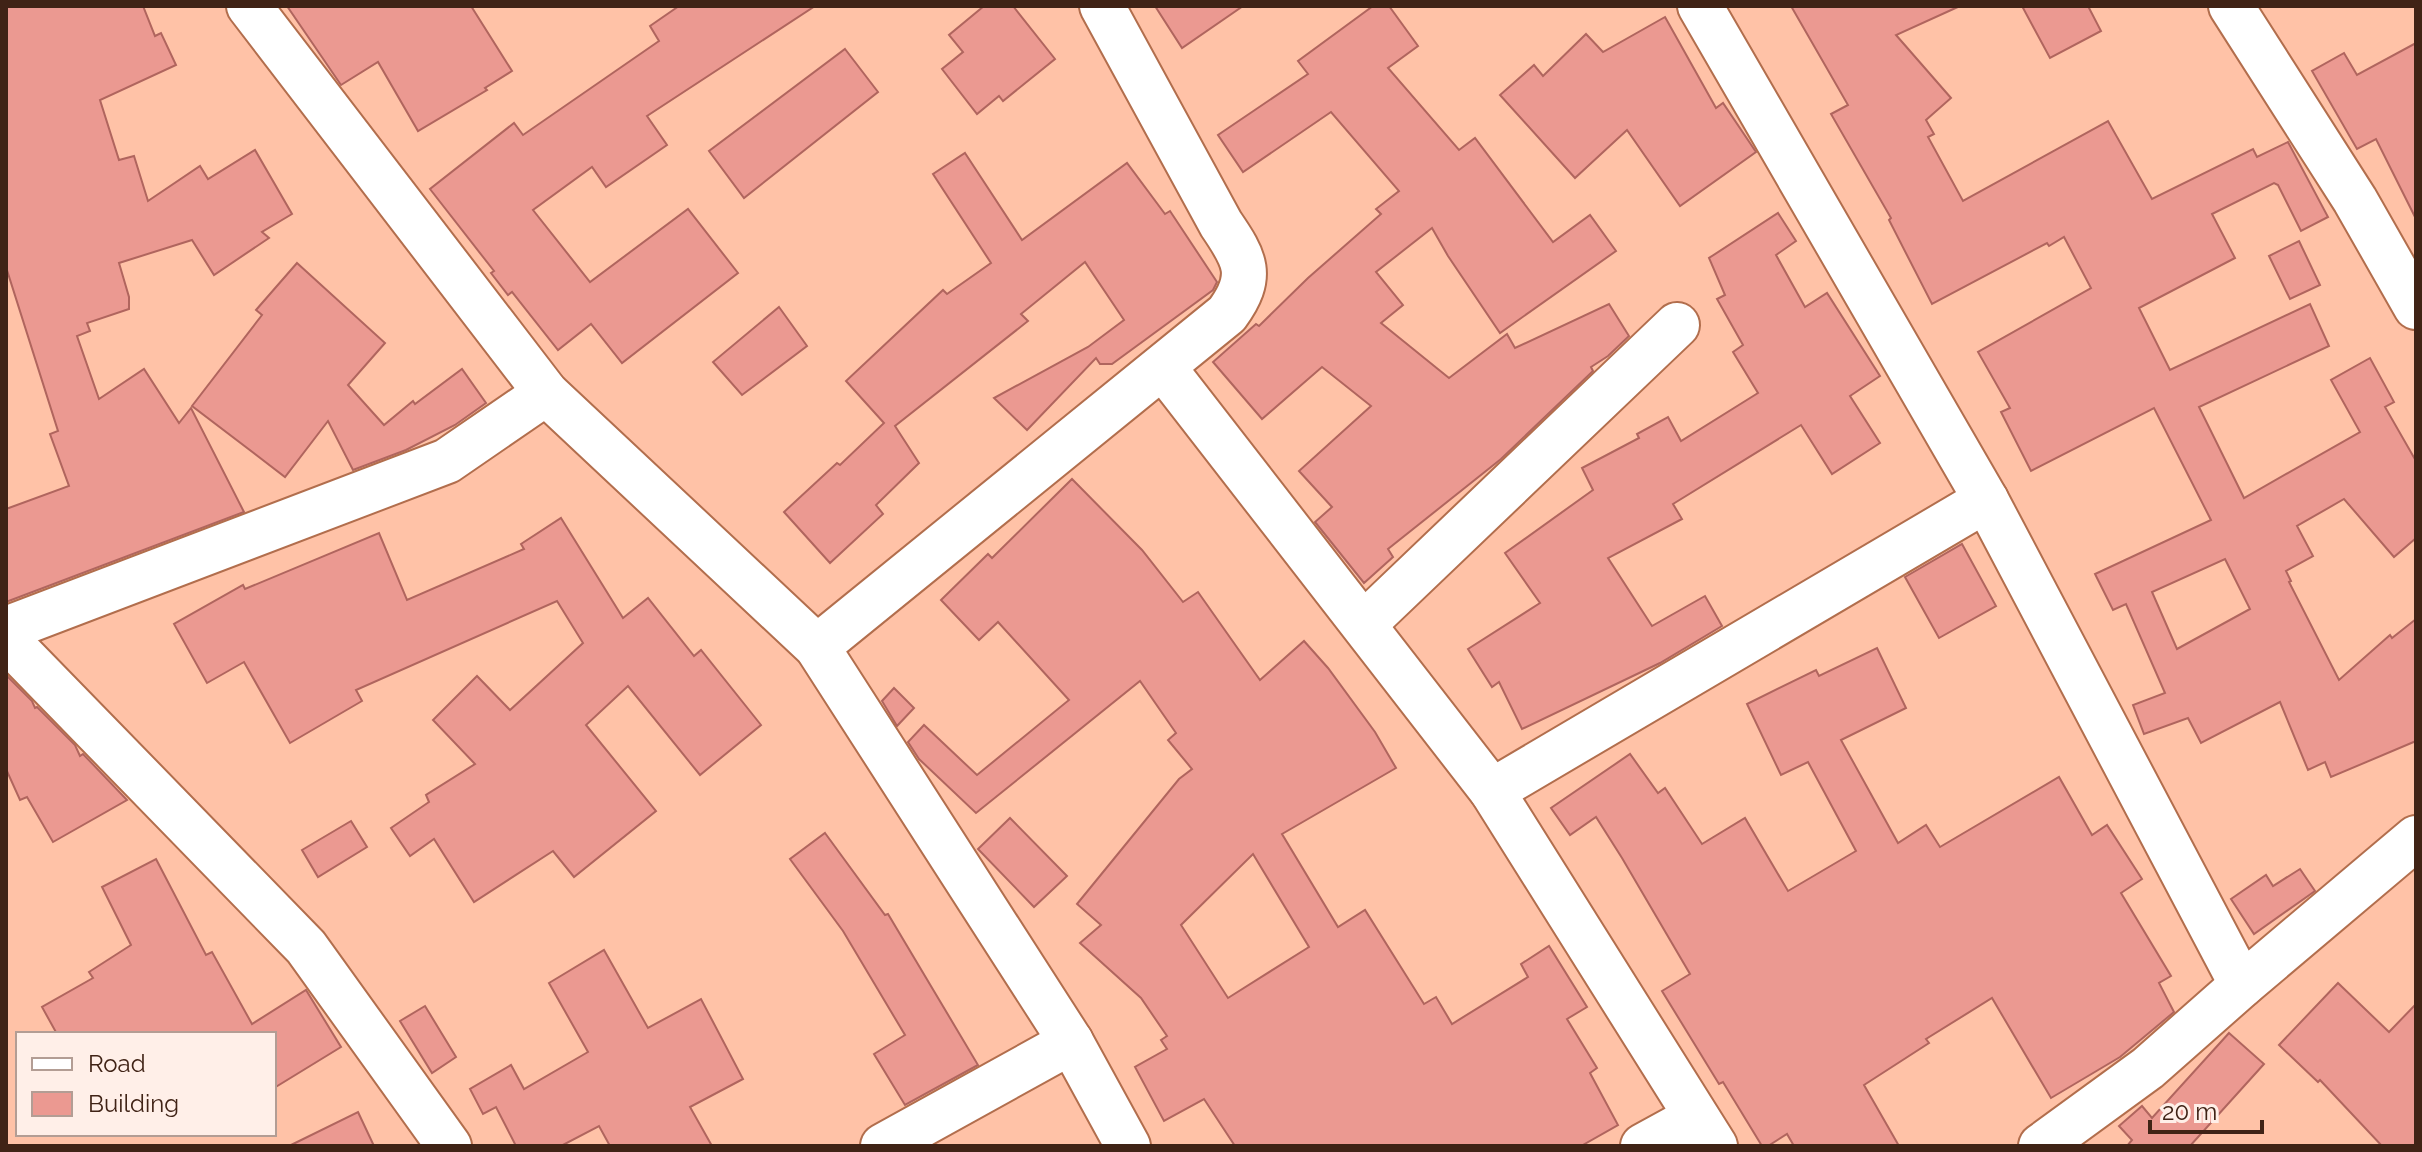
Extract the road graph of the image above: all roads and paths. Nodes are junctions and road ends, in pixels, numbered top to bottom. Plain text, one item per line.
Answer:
1 (249, 6) edge
2 (1102, 6) edge
3 (1700, 6) edge
4 (2231, 6) edge
5 (2416, 307) edge
6 (1677, 325) dead end
7 (1163, 367) junction
8 (546, 393) junction
9 (1986, 500) junction
10 (1364, 624) junction
11 (6, 629) edge
12 (6, 639) edge
13 (817, 647) junction
14 (1492, 791) junction
15 (2416, 838) edge
16 (2242, 985) junction
17 (1071, 1042) junction
18 (1706, 1131) edge
19 (449, 1146) edge
20 (883, 1146) edge
21 (1128, 1146) edge
22 (1643, 1146) edge
23 (2041, 1146) edge

1 - 8 street
2 - 7 street
3 - 9 street
4 - 5 street
6 - 10 street
7 - 10 street
7 - 13 street
8 - 11 street
8 - 13 street
9 - 14 street
9 - 16 street
10 - 14 street
12 - 19 street
13 - 17 street
14 - 18 street
15 - 16 street
16 - 23 street
17 - 20 street
17 - 21 street
18 - 22 street

